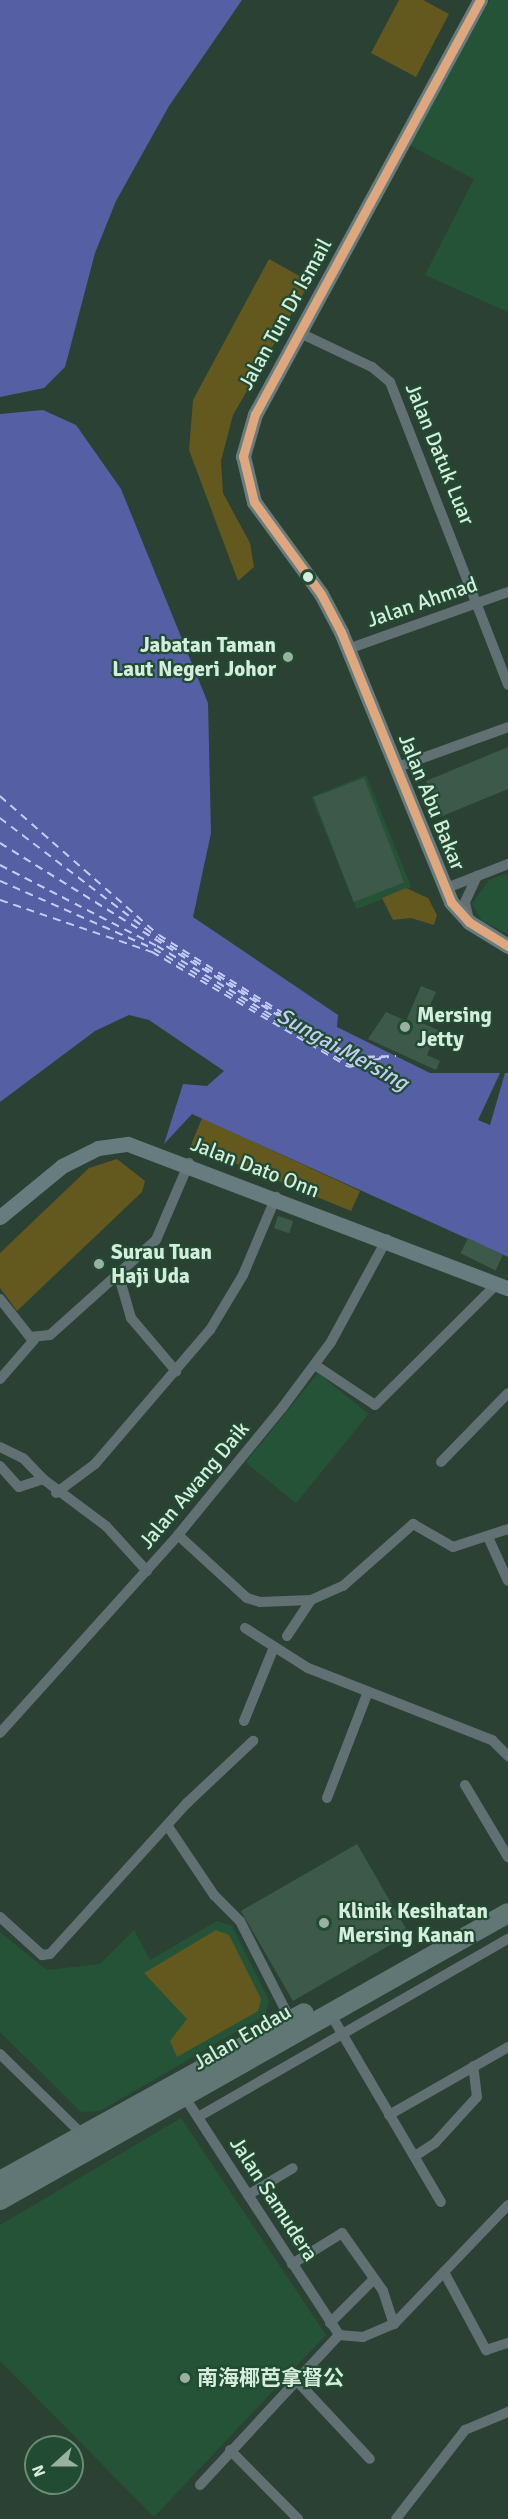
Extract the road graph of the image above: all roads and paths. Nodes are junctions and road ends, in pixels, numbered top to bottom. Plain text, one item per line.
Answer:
1 (480, 0) edge
2 (300, 333) junction
3 (508, 592) edge
4 (476, 603) junction
5 (348, 649) junction
6 (508, 685) edge
7 (508, 727) edge
8 (395, 768) junction
9 (508, 864) edge
10 (477, 876) junction
11 (444, 889) junction
12 (469, 922) junction
13 (508, 946) edge
14 (189, 1163) junction
15 (276, 1197) junction
16 (0, 1217) edge
17 (387, 1239) junction
18 (118, 1273) junction
19 (503, 1285) edge
20 (0, 1299) edge
21 (34, 1340) junction
22 (315, 1365) junction
23 (176, 1371) junction
24 (0, 1378) edge
25 (508, 1393) edge
26 (0, 1447) edge
27 (441, 1462) dead end
28 (0, 1466) edge
29 (43, 1479) junction
30 (56, 1493) junction
31 (508, 1530) edge
32 (178, 1535) junction
33 (488, 1537) junction
34 (147, 1571) junction
35 (508, 1581) edge
36 (311, 1600) junction
37 (245, 1628) dead end
38 (287, 1636) dead end
39 (274, 1647) junction
40 (368, 1692) junction
41 (244, 1721) dead end
42 (0, 1733) edge
43 (253, 1741) dead end
44 (508, 1756) edge
45 (465, 1785) dead end
46 (327, 1798) dead end
47 (169, 1828) junction
48 (508, 1857) edge
49 (507, 1913) edge
50 (0, 1917) edge
51 (508, 1939) edge
52 (330, 2013) junction
53 (291, 2021) junction
54 (343, 2033) junction
55 (508, 2047) edge
56 (0, 2054) edge
57 (474, 2066) junction
58 (181, 2091) junction
59 (389, 2115) junction
60 (198, 2118) junction
61 (84, 2135) junction
62 (415, 2156) junction
63 (293, 2168) dead end
64 (0, 2181) edge
65 (248, 2195) junction
66 (0, 2200) edge
67 (441, 2202) dead end
68 (508, 2205) edge
69 (292, 2264) junction
70 (444, 2272) junction
71 (374, 2279) junction
72 (330, 2323) junction
73 (394, 2324) junction
74 (339, 2335) junction
75 (508, 2343) edge
76 (296, 2380) junction
77 (508, 2412) edge
78 (230, 2450) junction
79 (370, 2459) dead end
80 (200, 2485) dead end
81 (298, 2519) edge
82 (396, 2519) edge

1 - 2 street, Jalan Tun Dr Ismail
2 - 4 street, Jalan Datuk Luar
2 - 5 street, Jalan Tun Dr Ismail
3 - 4 street, Jalan Ahmad
4 - 5 street, Jalan Ahmad
4 - 6 street, Jalan Datuk Luar
5 - 8 street, Jalan Abu Bakar
7 - 8 street
8 - 11 street, Jalan Abu Bakar
9 - 10 street
10 - 11 street
10 - 12 street
11 - 12 street, Jalan Abu Bakar
12 - 13 street, Jalan Abu Bakar
14 - 15 street, Jalan Dato Onn
14 - 16 street, Jalan Dato Onn
14 - 18 street
15 - 17 street, Jalan Dato Onn
15 - 23 street
17 - 19 street, Jalan Dato Onn
17 - 22 street, Jalan Awang Daik
18 - 21 street
18 - 23 street
19 - 22 street
20 - 21 street
21 - 24 street
22 - 32 street, Jalan Awang Daik
23 - 30 street
25 - 27 street
26 - 29 street
28 - 29 street
29 - 30 street
30 - 34 street
31 - 33 street
32 - 34 street, Jalan Awang Daik
32 - 36 street
33 - 35 street
33 - 36 street
34 - 42 street, Jalan Awang Daik
36 - 38 street
37 - 39 street
39 - 40 street
39 - 41 street
40 - 44 street
40 - 46 street
43 - 47 street
45 - 48 street
47 - 50 street
47 - 53 street
49 - 52 highway, Jalan Endau
49 - 53 highway, Jalan Endau
51 - 54 street
52 - 54 street
52 - 58 highway, Jalan Endau
53 - 58 highway, Jalan Endau
54 - 59 street
54 - 60 street
55 - 57 street
56 - 61 street
57 - 59 street
57 - 62 street
58 - 60 street, Jalan Samudera
58 - 61 highway, Jalan Endau
58 - 66 highway, Jalan Endau
59 - 62 street
60 - 65 street, Jalan Samudera
61 - 64 highway, Jalan Endau
62 - 67 street
63 - 65 street
65 - 69 street, Jalan Samudera
68 - 70 street
69 - 71 street
69 - 72 street, Jalan Samudera
70 - 73 street
70 - 75 street
71 - 72 street
71 - 73 street
72 - 74 street, Jalan Samudera
73 - 74 street
74 - 76 street
76 - 78 street
76 - 79 street
77 - 82 street
78 - 80 street
78 - 81 street

